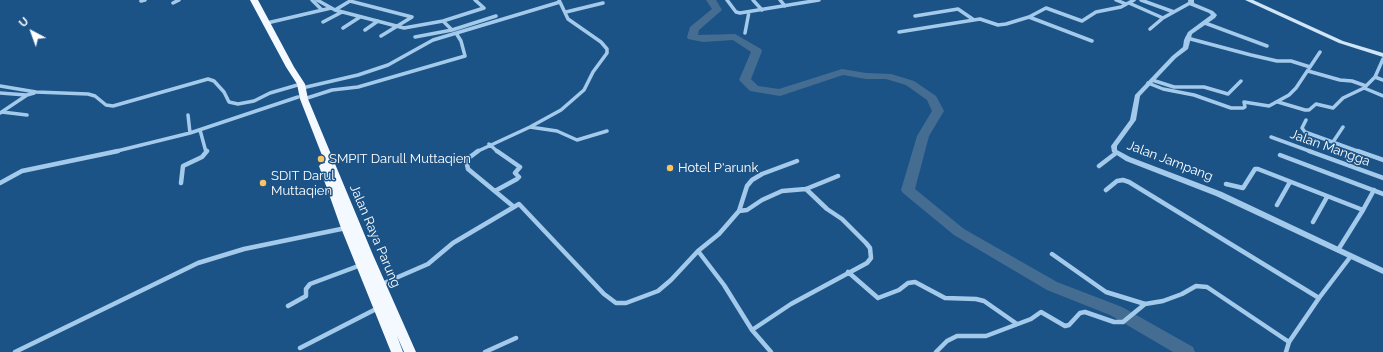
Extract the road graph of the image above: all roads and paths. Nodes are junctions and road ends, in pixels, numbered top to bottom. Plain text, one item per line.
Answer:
1 (146, 0) edge
2 (179, 0) edge
3 (250, 0) edge
4 (254, 0) edge
5 (312, 0) edge
6 (317, 0) edge
7 (475, 0) edge
8 (727, 0) edge
9 (753, 0) edge
10 (780, 0) edge
11 (819, 0) edge
12 (1116, 0) edge
13 (1134, 0) edge
14 (1141, 0) edge
15 (141, 1) edge
16 (559, 1) edge
17 (806, 1) edge
18 (1190, 1) edge
19 (1251, 1) edge
20 (173, 3) dead end
21 (603, 3) dead end
22 (1127, 3) junction
23 (785, 6) junction
24 (331, 8) junction
25 (322, 10) junction
26 (335, 10) junction
27 (762, 10) junction
28 (342, 12) junction
29 (566, 12) junction
30 (749, 12) junction
31 (1174, 12) junction
32 (496, 16) dead end
33 (915, 16) dead end
34 (360, 17) junction
35 (1029, 17) junction
36 (1163, 18) junction
37 (974, 20) junction
38 (443, 21) junction
39 (323, 22) dead end
40 (378, 22) junction
41 (267, 23) junction
42 (1205, 23) junction
43 (397, 26) junction
44 (343, 28) dead end
45 (1150, 29) dead end
46 (365, 30) dead end
47 (452, 30) junction
48 (745, 32) dead end
49 (899, 32) dead end
50 (456, 33) junction
51 (381, 36) dead end
52 (415, 37) dead end
53 (1187, 38) junction
54 (1092, 41) dead end
55 (1267, 46) dead end
56 (1320, 52) dead end
57 (1383, 55) edge
58 (1383, 59) edge
59 (1309, 69) junction
60 (1375, 77) junction
61 (1383, 80) edge
62 (1241, 81) dead end
63 (1150, 82) junction
64 (0, 86) edge
65 (1365, 87) junction
66 (301, 91) junction
67 (36, 92) junction
68 (0, 93) edge
69 (27, 95) junction
70 (1383, 96) edge
71 (1278, 102) junction
72 (1, 112) edge
73 (27, 115) dead end
74 (188, 115) dead end
75 (1306, 120) dead end
76 (530, 127) junction
77 (1343, 128) dead end
78 (200, 130) junction
79 (607, 131) dead end
80 (190, 133) junction
81 (1271, 137) dead end
82 (1333, 142) junction
83 (489, 144) junction
84 (1116, 153) junction
85 (1280, 154) dead end
86 (1383, 160) edge
87 (798, 161) dead end
88 (1099, 166) dead end
89 (838, 176) dead end
90 (1383, 178) edge
91 (1290, 182) junction
92 (0, 183) edge
93 (181, 183) dead end
94 (1226, 184) dead end
95 (806, 189) junction
96 (1106, 190) dead end
97 (1374, 190) junction
98 (495, 191) junction
99 (1383, 194) edge
100 (1327, 197) junction
101 (1277, 205) dead end
102 (514, 207) junction
103 (1363, 210) junction
104 (739, 211) junction
105 (348, 222) junction
106 (1313, 222) dead end
107 (698, 250) junction
108 (1338, 250) junction
109 (1052, 254) dead end
110 (1351, 256) junction
111 (362, 265) junction
112 (1383, 271) edge
113 (848, 272) junction
114 (381, 284) junction
115 (1319, 298) junction
116 (1143, 305) junction
117 (288, 306) dead end
118 (380, 307) junction
119 (1017, 324) junction
120 (752, 330) junction
121 (516, 338) dead end
122 (1289, 342) junction
123 (300, 348) dead end
124 (15, 352) edge
125 (397, 352) edge
126 (410, 352) edge
127 (485, 352) edge
128 (771, 352) edge
129 (936, 352) edge
130 (1286, 352) edge

1 - 15 street
2 - 20 street
3 - 66 highway, Jalan Raya Parung
4 - 41 highway, Jalan Raya Parung
5 - 25 street
6 - 24 street
7 - 38 street
8 - 30 street
9 - 27 street
10 - 23 street
11 - 17 street
12 - 22 street
13 - 22 street
14 - 31 street
16 - 29 street
16 - 50 street
17 - 23 street
18 - 31 street
18 - 42 street
19 - 57 main road
21 - 29 street
22 - 35 street
22 - 36 street
23 - 27 street
24 - 25 street
24 - 26 street
25 - 41 street
26 - 28 street
26 - 43 street
27 - 30 street
28 - 34 street
28 - 39 street
29 - 76 street
30 - 48 street
31 - 36 street
32 - 47 street
33 - 37 street
34 - 40 street
34 - 44 street
35 - 37 street
35 - 54 street
36 - 45 street
37 - 49 street
38 - 43 street
38 - 47 street
40 - 43 street
40 - 46 street
41 - 66 highway, Jalan Raya Parung
42 - 53 street, Jalan Jampang
42 - 55 street
43 - 51 street
47 - 52 street
50 - 66 street
50 - 66 street
53 - 59 street
53 - 63 street, Jalan Jampang
56 - 59 street
58 - 60 street
59 - 65 street
59 - 71 street
60 - 61 street
60 - 65 street
62 - 63 street
63 - 71 street
63 - 84 street, Jalan Jampang
64 - 67 street
65 - 70 street
65 - 71 street
66 - 67 street
66 - 78 street
66 - 105 highway, Jalan Raya Parung
67 - 69 street
68 - 69 street
69 - 72 street
72 - 73 street
74 - 80 street
75 - 82 street
76 - 79 street
76 - 83 street
77 - 82 street
78 - 80 street
78 - 93 street
80 - 92 street
81 - 90 street, Jalan Mangga
82 - 86 street
83 - 98 street
83 - 98 street
84 - 88 street
84 - 108 street, Jalan Jampang
85 - 97 street
87 - 104 street
89 - 95 street
91 - 94 street
91 - 100 street
91 - 101 street
95 - 104 street
95 - 113 street
96 - 115 street
97 - 99 street
97 - 103 street
98 - 102 street
100 - 103 street
100 - 106 street
102 - 107 street
102 - 114 street
103 - 108 street
104 - 107 street
105 - 111 highway, Jalan Raya Parung
105 - 114 highway, Jalan Raya Parung
105 - 124 street
107 - 120 street
108 - 110 street, Jalan Jampang
109 - 116 street
110 - 112 street, Jalan Jampang
110 - 115 street
111 - 117 street
111 - 118 highway, Jalan Raya Parung
113 - 119 street
113 - 120 street
114 - 126 highway, Jalan Raya Parung
115 - 122 street
116 - 119 street
116 - 122 street
118 - 123 street
118 - 125 highway, Jalan Raya Parung
119 - 129 street
120 - 128 street
121 - 127 street
122 - 130 street

